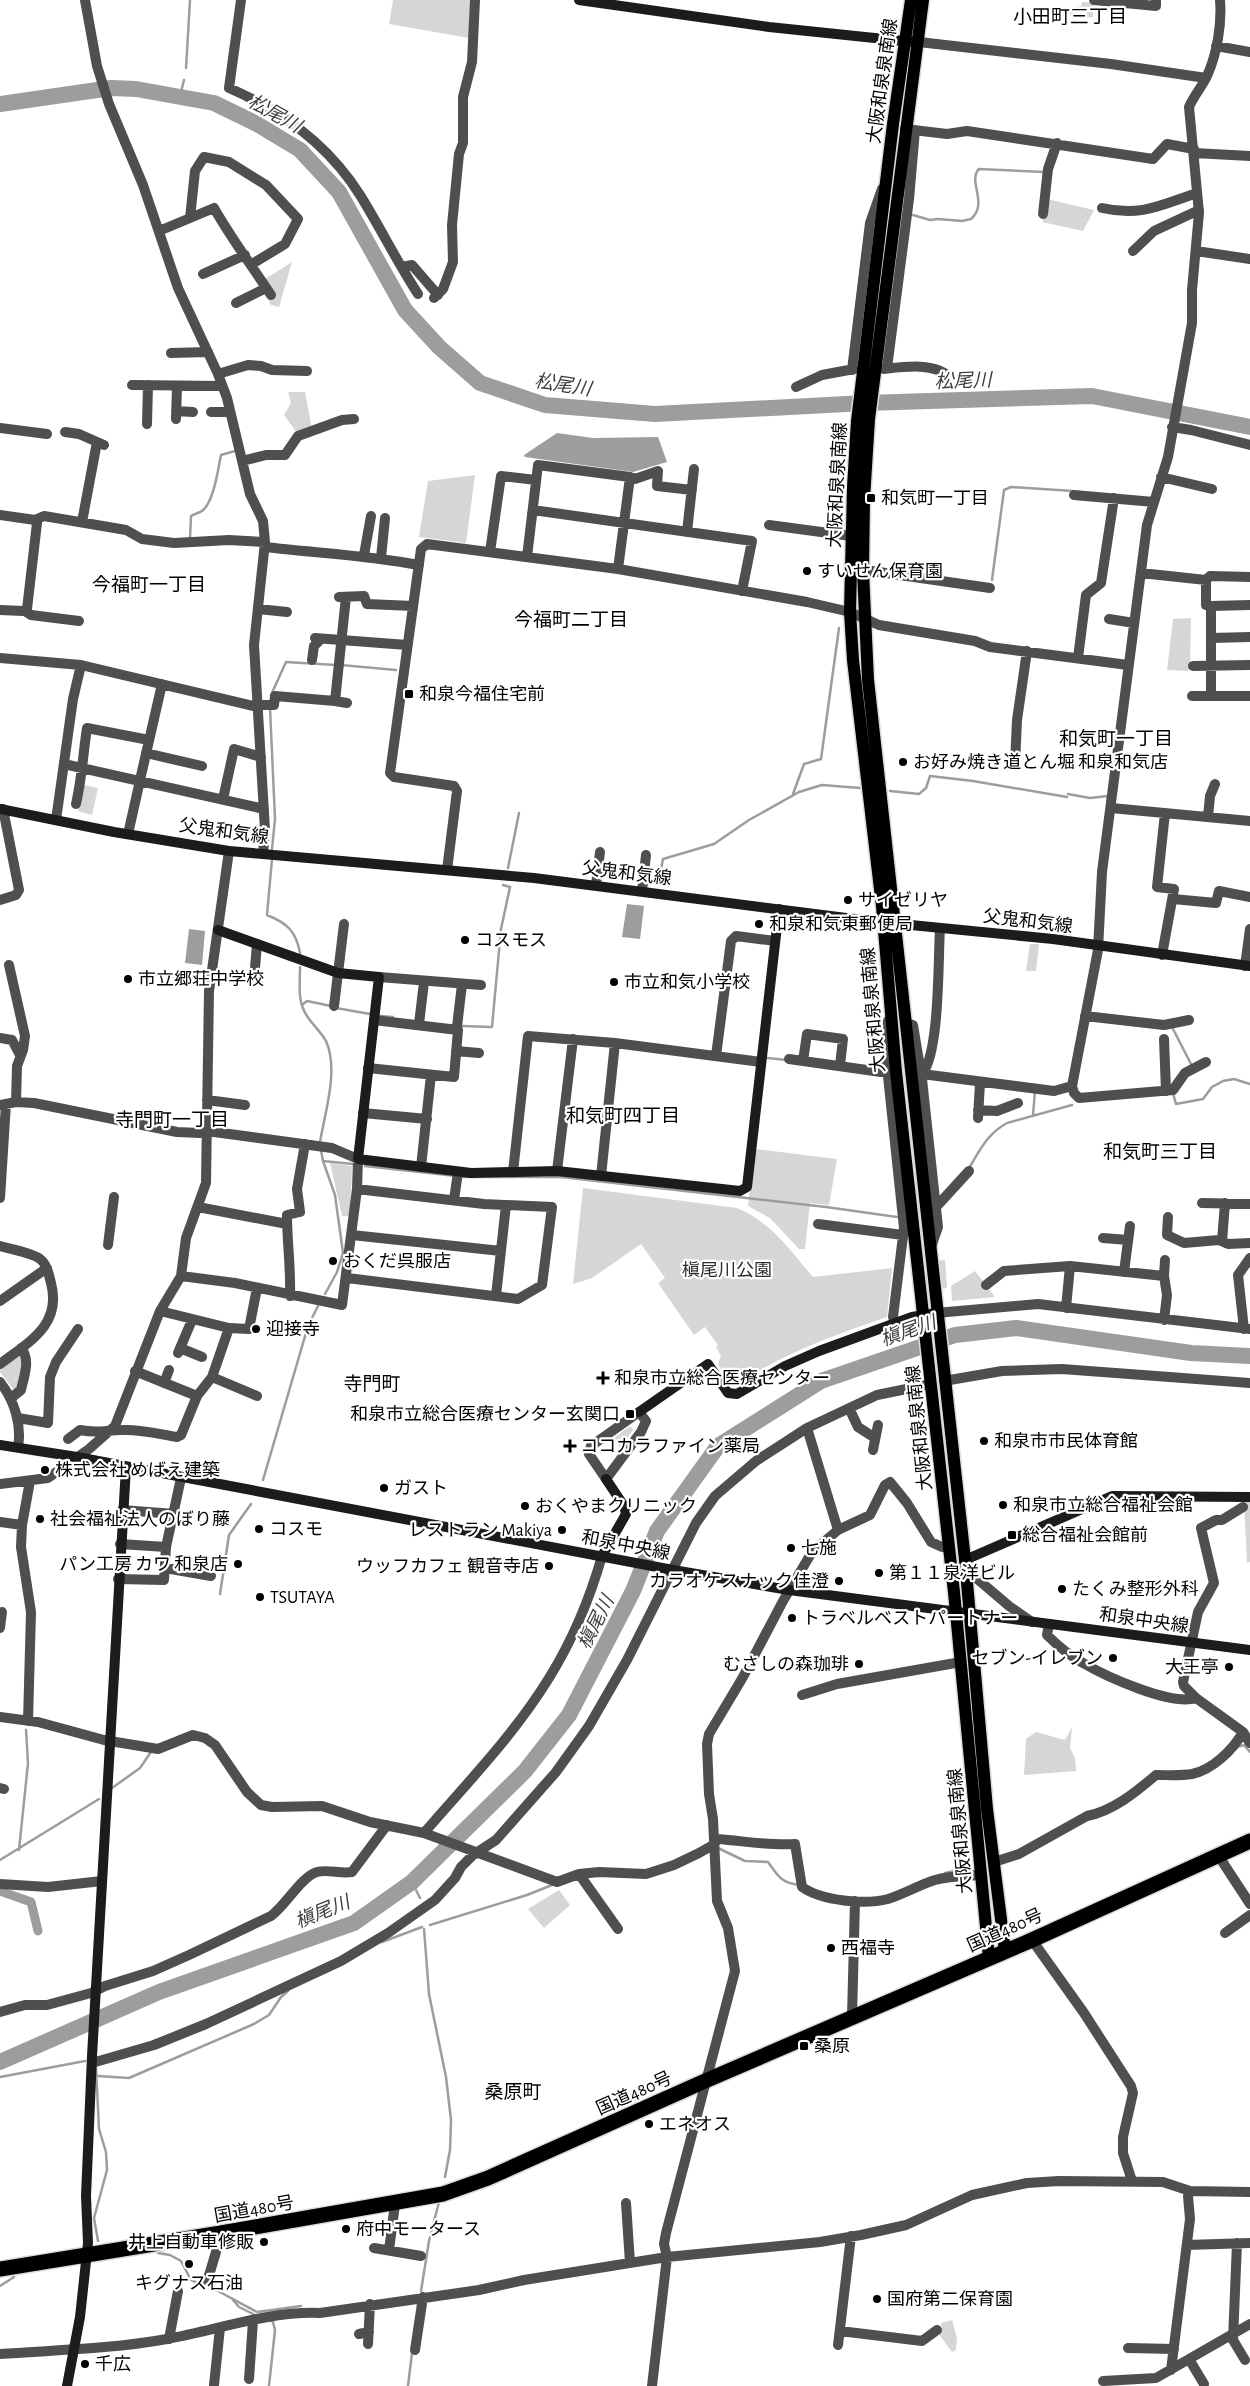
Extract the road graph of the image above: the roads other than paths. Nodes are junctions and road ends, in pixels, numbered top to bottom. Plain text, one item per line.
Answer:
1 (85, 0) edge
2 (242, 0) edge
3 (474, 0) edge
4 (579, 0) edge
5 (911, 0) edge
6 (923, 0) edge
7 (1094, 0) edge
8 (1156, 0) edge
9 (1220, 0) edge
10 (1113, 1) edge
11 (906, 42) junction
12 (919, 42) junction
13 (1216, 46) junction
14 (1250, 52) edge
15 (1206, 78) junction
16 (910, 129) junction
17 (1057, 143) junction
18 (1194, 151) junction
19 (1250, 156) edge
20 (886, 175) junction
21 (1197, 193) junction
22 (1102, 208) dead end
23 (1199, 210) junction
24 (1043, 214) dead end
25 (190, 218) junction
26 (159, 231) junction
27 (1133, 251) dead end
28 (1196, 251) junction
29 (245, 254) junction
30 (1250, 259) edge
31 (252, 264) junction
32 (402, 267) junction
33 (203, 274) dead end
34 (418, 294) dead end
35 (236, 303) dead end
36 (208, 352) junction
37 (170, 353) dead end
38 (302, 368) dead end
39 (218, 374) junction
40 (949, 377) dead end
41 (132, 384) dead end
42 (867, 384) junction
43 (148, 385) junction
44 (177, 386) junction
45 (222, 386) junction
46 (796, 387) dead end
47 (193, 412) dead end
48 (211, 412) dead end
49 (230, 412) junction
50 (354, 420) dead end
51 (863, 420) junction
52 (147, 424) dead end
53 (1172, 426) junction
54 (0, 428) edge
55 (65, 432) dead end
56 (47, 434) dead end
57 (1250, 445) edge
58 (242, 461) junction
59 (694, 469) dead end
60 (630, 477) junction
61 (1161, 477) junction
62 (536, 480) junction
63 (1212, 489) dead end
64 (692, 490) junction
65 (1114, 498) junction
66 (1081, 499) dead end
67 (1154, 502) junction
68 (533, 510) junction
69 (0, 515) edge
70 (370, 516) dead end
71 (385, 518) dead end
72 (35, 520) junction
73 (82, 522) junction
74 (624, 523) junction
75 (774, 529) dead end
76 (687, 532) junction
77 (851, 536) junction
78 (265, 545) junction
79 (490, 552) junction
80 (364, 555) junction
81 (527, 557) junction
82 (381, 558) junction
83 (419, 565) junction
84 (618, 569) junction
85 (863, 572) junction
86 (1141, 573) junction
87 (1250, 577) edge
88 (1206, 580) junction
89 (990, 588) dead end
90 (742, 591) junction
91 (1250, 605) edge
92 (413, 606) junction
93 (1211, 606) junction
94 (258, 609) junction
95 (0, 610) edge
96 (26, 611) junction
97 (287, 612) dead end
98 (850, 612) junction
99 (864, 619) junction
100 (1109, 619) dead end
101 (79, 621) dead end
102 (1134, 622) junction
103 (1250, 637) edge
104 (1211, 638) junction
105 (342, 641) junction
106 (407, 645) junction
107 (1027, 651) junction
108 (310, 654) dead end
109 (0, 658) edge
110 (1078, 658) junction
111 (1128, 665) junction
112 (1250, 665) edge
113 (81, 666) junction
114 (1193, 666) dead end
115 (1211, 666) junction
116 (162, 684) junction
117 (1192, 696) dead end
118 (1211, 696) junction
119 (1250, 696) edge
120 (335, 702) junction
121 (347, 702) dead end
122 (257, 706) junction
123 (149, 740) junction
124 (146, 753) junction
125 (261, 757) junction
126 (1014, 763) dead end
127 (64, 764) junction
128 (202, 766) dead end
129 (82, 767) junction
130 (139, 782) junction
131 (1215, 784) dead end
132 (223, 799) junction
133 (76, 804) dead end
134 (1111, 808) junction
135 (1, 809) edge
136 (264, 809) junction
137 (1165, 813) junction
138 (1208, 817) junction
139 (56, 820) junction
140 (1250, 821) edge
141 (128, 834) junction
142 (229, 851) junction
143 (600, 852) dead end
144 (263, 854) junction
145 (646, 855) dead end
146 (447, 870) junction
147 (596, 885) junction
148 (642, 890) junction
149 (1250, 897) edge
150 (1172, 899) junction
151 (0, 900) edge
152 (779, 910) junction
153 (889, 922) junction
154 (344, 924) dead end
155 (940, 928) junction
156 (1250, 929) edge
157 (218, 930) junction
158 (775, 941) junction
159 (257, 944) junction
160 (1097, 946) junction
161 (1162, 954) junction
162 (9, 965) dead end
163 (1247, 966) edge
164 (338, 974) junction
165 (379, 977) junction
166 (254, 980) dead end
167 (424, 982) junction
168 (462, 984) junction
169 (481, 985) dead end
170 (890, 1002) junction
171 (334, 1006) dead end
172 (1085, 1016) junction
173 (374, 1020) junction
174 (1189, 1020) dead end
175 (420, 1022) junction
176 (906, 1023) junction
177 (457, 1027) junction
178 (0, 1038) edge
179 (573, 1039) junction
180 (1164, 1039) dead end
181 (615, 1043) junction
182 (456, 1051) junction
183 (479, 1053) dead end
184 (20, 1055) junction
185 (716, 1056) junction
186 (789, 1059) dead end
187 (803, 1061) junction
188 (760, 1062) junction
189 (1206, 1062) dead end
190 (840, 1065) junction
191 (368, 1068) junction
192 (887, 1071) junction
193 (922, 1074) junction
194 (431, 1075) junction
195 (976, 1079) junction
196 (1072, 1086) junction
197 (1166, 1091) junction
198 (207, 1100) junction
199 (7, 1104) edge
200 (245, 1105) dead end
201 (1013, 1108) dead end
202 (363, 1113) junction
203 (427, 1119) junction
204 (207, 1131) junction
205 (304, 1144) junction
206 (358, 1159) junction
207 (1, 1161) edge
208 (421, 1167) junction
209 (557, 1171) junction
210 (513, 1172) junction
211 (458, 1175) junction
212 (601, 1176) junction
213 (968, 1177) dead end
214 (357, 1189) junction
215 (114, 1197) dead end
216 (0, 1198) edge
217 (454, 1200) junction
218 (1202, 1203) dead end
219 (1225, 1203) junction
220 (1250, 1204) edge
221 (506, 1205) junction
222 (936, 1207) junction
223 (198, 1208) junction
224 (1168, 1216) dead end
225 (287, 1224) junction
226 (1130, 1226) dead end
227 (823, 1228) dead end
228 (352, 1235) junction
229 (903, 1235) junction
230 (1103, 1238) dead end
231 (1128, 1240) junction
232 (1222, 1242) junction
233 (1250, 1243) edge
234 (108, 1245) dead end
235 (0, 1246) edge
236 (930, 1250) junction
237 (501, 1251) junction
238 (1250, 1258) edge
239 (1165, 1260) dead end
240 (1070, 1266) junction
241 (47, 1268) junction
242 (1124, 1272) junction
243 (181, 1276) junction
244 (1164, 1276) junction
245 (347, 1278) junction
246 (986, 1285) dead end
247 (257, 1288) junction
248 (290, 1296) junction
249 (496, 1296) junction
250 (0, 1301) edge
251 (1066, 1308) junction
252 (160, 1311) junction
253 (931, 1317) junction
254 (192, 1320) junction
255 (1164, 1320) junction
256 (895, 1323) junction
257 (229, 1328) junction
258 (78, 1329) dead end
259 (1247, 1329) edge
260 (21, 1348) junction
261 (202, 1357) dead end
262 (0, 1364) edge
263 (169, 1370) dead end
264 (135, 1371) junction
265 (212, 1377) junction
266 (938, 1381) junction
267 (0, 1382) edge
268 (164, 1383) junction
269 (1250, 1383) edge
270 (197, 1396) junction
271 (257, 1396) dead end
272 (11, 1398) junction
273 (849, 1408) junction
274 (639, 1412) junction
275 (18, 1418) junction
276 (878, 1425) dead end
277 (807, 1428) junction
278 (110, 1431) junction
279 (875, 1438) junction
280 (68, 1439) dead end
281 (0, 1445) edge
282 (18, 1447) junction
283 (872, 1450) dead end
284 (77, 1457) junction
285 (126, 1467) junction
286 (181, 1478) junction
287 (606, 1479) junction
288 (30, 1481) junction
289 (0, 1484) edge
290 (1250, 1496) edge
291 (1243, 1507) dead end
292 (122, 1510) junction
293 (174, 1514) junction
294 (0, 1522) edge
295 (22, 1525) junction
296 (838, 1530) junction
297 (120, 1544) junction
298 (166, 1547) junction
299 (949, 1547) junction
300 (606, 1557) junction
301 (965, 1560) junction
302 (165, 1568) junction
303 (671, 1570) junction
304 (211, 1576) dead end
305 (974, 1577) dead end
306 (118, 1579) junction
307 (789, 1590) junction
308 (2, 1612) dead end
309 (956, 1612) junction
310 (970, 1613) junction
311 (1032, 1622) junction
312 (1049, 1624) junction
313 (0, 1628) edge
314 (1191, 1643) junction
315 (1250, 1650) edge
316 (961, 1662) junction
317 (802, 1695) dead end
318 (1196, 1698) junction
319 (0, 1717) edge
320 (28, 1721) junction
321 (1243, 1732) junction
322 (110, 1741) junction
323 (1250, 1743) edge
324 (387, 1825) junction
325 (424, 1833) junction
326 (1250, 1841) edge
327 (713, 1845) junction
328 (477, 1852) junction
329 (1218, 1855) junction
330 (994, 1862) junction
331 (580, 1874) junction
332 (981, 1875) junction
333 (102, 1881) junction
334 (0, 1884) edge
335 (1249, 1898) edge
336 (855, 1901) junction
337 (1250, 1915) edge
338 (618, 1929) dead end
339 (1225, 1933) dead end
340 (1032, 1940) junction
341 (1005, 1951) junction
342 (989, 1958) junction
343 (96, 1992) junction
344 (0, 2012) edge
345 (852, 2017) junction
346 (92, 2060) junction
347 (706, 2081) junction
348 (1132, 2181) junction
349 (1190, 2191) junction
350 (1250, 2192) edge
351 (626, 2203) dead end
352 (395, 2204) junction
353 (215, 2234) junction
354 (851, 2236) junction
355 (1237, 2243) junction
356 (1250, 2243) edge
357 (1187, 2245) junction
358 (374, 2248) dead end
359 (389, 2250) junction
360 (87, 2254) junction
361 (421, 2256) dead end
362 (667, 2257) junction
363 (630, 2263) junction
364 (0, 2269) edge
365 (207, 2282) dead end
366 (178, 2291) dead end
367 (423, 2297) junction
368 (370, 2304) junction
369 (253, 2321) junction
370 (1250, 2324) edge
371 (220, 2328) junction
372 (937, 2330) dead end
373 (840, 2331) junction
374 (1233, 2333) junction
375 (169, 2339) junction
376 (368, 2344) dead end
377 (838, 2345) dead end
378 (1128, 2348) dead end
379 (73, 2349) junction
380 (1174, 2349) junction
381 (415, 2350) dead end
382 (0, 2354) edge
383 (1189, 2359) junction
384 (1244, 2360) dead end
385 (1171, 2370) junction
386 (249, 2379) dead end
387 (1103, 2381) dead end
388 (1153, 2382) edge
389 (1127, 2383) edge
390 (1204, 2384) dead end
391 (214, 2385) edge
392 (67, 2386) edge
393 (652, 2386) edge

1 - 26 street
2 - 32 street
3 - 32 street
4 - 11 street
5 - 11 main road, 大阪和泉泉南線
6 - 12 main road, 大阪和泉泉南線
7 - 10 street
8 - 10 street
9 - 13 street
11 - 12 street
11 - 20 main road, 大阪和泉泉南線
12 - 15 street
12 - 16 main road, 大阪和泉泉南線
13 - 14 street
13 - 15 street
15 - 18 street
16 - 17 street
16 - 40 street
16 - 42 main road, 大阪和泉泉南線
17 - 18 street
17 - 24 street
18 - 19 street
18 - 21 street
20 - 42 main road, 大阪和泉泉南線
20 - 46 street
21 - 22 street
21 - 23 street
23 - 27 street
23 - 28 street
25 - 26 street
25 - 29 street
25 - 31 street
26 - 36 street
28 - 30 street
28 - 53 street
29 - 31 street
29 - 33 street
31 - 35 street
32 - 34 street
36 - 37 street
36 - 39 street
38 - 39 street
39 - 45 street
41 - 43 street
42 - 51 main road, 大阪和泉泉南線
43 - 44 street
43 - 52 street
44 - 45 street
44 - 47 street
45 - 49 street
48 - 49 street
49 - 58 street
50 - 58 street
51 - 77 main road, 大阪和泉泉南線
51 - 85 main road, 大阪和泉泉南線
53 - 57 street
53 - 61 street
54 - 56 street
55 - 73 street
58 - 78 street
59 - 64 street
60 - 62 street
60 - 64 street
60 - 74 street
61 - 63 street
61 - 67 street
62 - 68 street
62 - 79 street
64 - 76 street
65 - 66 street
65 - 67 street
65 - 110 street
67 - 86 street
68 - 74 street
68 - 81 street
69 - 72 street
70 - 80 street
71 - 82 street
72 - 73 street
72 - 96 street
73 - 78 street
74 - 76 street
74 - 84 street
75 - 77 street
76 - 90 street
77 - 98 main road, 大阪和泉泉南線
78 - 80 street
78 - 94 street
79 - 81 street
79 - 83 street
80 - 82 street
81 - 84 street
82 - 83 street
83 - 92 street
84 - 90 street
85 - 89 street
85 - 99 main road, 大阪和泉泉南線
86 - 88 street
86 - 102 street
87 - 88 street
88 - 93 street
90 - 98 street
91 - 93 street
92 - 105 street
92 - 106 street
93 - 104 street
94 - 97 street
94 - 122 street
95 - 96 street
96 - 101 street
98 - 99 street
98 - 153 main road, 大阪和泉泉南線
99 - 107 street
99 - 153 main road, 大阪和泉泉南線
100 - 102 street
102 - 111 street
103 - 104 street
104 - 115 street
105 - 106 street
105 - 108 street
105 - 120 street
106 - 146 street
107 - 110 street
107 - 126 street
109 - 113 street
110 - 111 street
111 - 134 street
112 - 115 street
113 - 116 street
113 - 127 street
114 - 115 street
115 - 118 street
116 - 122 street
116 - 123 street
117 - 118 street
118 - 119 street
120 - 121 street
120 - 122 street
122 - 125 street
123 - 124 street
123 - 129 street
124 - 128 street
124 - 130 street
125 - 132 street
125 - 136 street
127 - 129 street
127 - 139 street
129 - 130 street
129 - 133 street
130 - 132 street
130 - 141 street
131 - 138 street
132 - 136 street
134 - 137 street
134 - 160 street
135 - 139 street, 父鬼和気線
135 - 151 street
136 - 144 street
137 - 138 street
137 - 150 street
138 - 140 street
139 - 141 street, 父鬼和気線
141 - 142 street, 父鬼和気線
142 - 144 street, 父鬼和気線
142 - 157 street
143 - 147 street
144 - 146 street, 父鬼和気線
145 - 148 street
146 - 147 street, 父鬼和気線
147 - 148 street, 父鬼和気線
148 - 152 street, 父鬼和気線
149 - 150 street
150 - 161 street
152 - 153 street, 父鬼和気線
152 - 158 street
153 - 155 street, 父鬼和気線
153 - 170 main road, 大阪和泉泉南線
153 - 176 main road, 大阪和泉泉南線
154 - 164 street
155 - 160 street, 父鬼和気線
155 - 193 street
156 - 163 street
157 - 159 street
157 - 198 street
158 - 185 street
158 - 188 street
159 - 164 street
159 - 166 street
160 - 161 street, 父鬼和気線
160 - 172 street
161 - 163 street, 父鬼和気線
162 - 184 street
164 - 165 street
164 - 171 street
165 - 167 street
165 - 173 street
167 - 168 street
167 - 175 street
168 - 169 street
168 - 177 street
170 - 192 street
170 - 253 main road, 大阪和泉泉南線
172 - 174 street
172 - 196 street
173 - 175 street
173 - 191 street
175 - 177 street
176 - 193 street
176 - 236 main road, 大阪和泉泉南線
177 - 182 street
178 - 184 street
179 - 181 street
179 - 209 street
179 - 210 street
180 - 197 street
181 - 185 street
181 - 212 street
182 - 183 street
182 - 194 street
184 - 199 street
185 - 188 street
186 - 187 street
187 - 190 street
187 - 190 street
188 - 212 street
189 - 197 street
190 - 192 street
191 - 194 street
191 - 202 street
192 - 229 street
193 - 195 street
193 - 222 street
194 - 203 street
195 - 196 street
195 - 201 street
196 - 197 street
198 - 200 street
198 - 204 street
199 - 204 street
199 - 207 street
202 - 203 street
202 - 206 street
203 - 208 street
204 - 205 street
204 - 223 street
205 - 206 street
205 - 225 street
206 - 208 street
206 - 214 street
207 - 216 street
208 - 211 street
209 - 210 street
209 - 212 street
210 - 211 street
211 - 217 street
213 - 222 street
214 - 217 street
214 - 228 street
215 - 234 street
217 - 221 street
218 - 219 street
219 - 220 street
219 - 232 street
221 - 237 street
221 - 249 street
222 - 236 street
223 - 225 street
223 - 243 street
224 - 232 street
225 - 248 street
226 - 231 street
227 - 229 street
228 - 237 street
228 - 245 street
229 - 256 street
230 - 231 street
231 - 242 street
232 - 233 street
235 - 241 street
236 - 253 main road, 大阪和泉泉南線
237 - 249 street
238 - 259 street
239 - 244 street
240 - 242 street
240 - 246 street
240 - 251 street
241 - 250 street
241 - 260 street
242 - 244 street
243 - 247 street
243 - 252 street
244 - 255 street
245 - 248 street
245 - 249 street
247 - 248 street
247 - 257 street
251 - 253 street
251 - 255 street
252 - 254 street
252 - 264 street
253 - 256 street
253 - 266 main road, 大阪和泉泉南線
254 - 257 street
254 - 261 street
255 - 259 street
256 - 274 street
257 - 265 street
258 - 275 street
260 - 262 street
260 - 272 street
263 - 268 street
264 - 268 street
264 - 278 street
265 - 270 street
265 - 271 street
266 - 269 street
266 - 273 street
266 - 299 main road, 大阪和泉泉南線
266 - 301 main road, 大阪和泉泉南線
267 - 272 street
268 - 270 street
270 - 278 street
272 - 275 street
273 - 277 street
273 - 279 street
274 - 287 street
274 - 287 street
275 - 282 street
276 - 279 street
277 - 296 street
277 - 303 street
278 - 280 street
278 - 284 street
279 - 283 street
281 - 282 street, 和泉中央線
282 - 284 street, 和泉中央線
284 - 285 street, 和泉中央線
284 - 288 street
285 - 286 street, 和泉中央線
285 - 292 street
286 - 293 street
286 - 300 street, 和泉中央線
287 - 300 street
288 - 289 street
288 - 295 street
290 - 301 street
291 - 314 street
292 - 293 street
292 - 297 street
293 - 298 street
294 - 295 street
295 - 320 street
296 - 299 street
296 - 307 street
297 - 298 street
297 - 306 street
298 - 302 street
299 - 309 main road, 大阪和泉泉南線
300 - 303 street, 和泉中央線
300 - 325 street
301 - 310 main road, 大阪和泉泉南線
302 - 304 street
302 - 306 street
303 - 307 street, 和泉中央線
303 - 328 street
305 - 311 street
306 - 322 street
307 - 309 street, 和泉中央線
307 - 327 street
308 - 313 street
309 - 310 street, 和泉中央線
309 - 316 main road, 大阪和泉泉南線
310 - 311 street, 和泉中央線
310 - 330 main road, 大阪和泉泉南線
311 - 312 street, 和泉中央線
312 - 314 street, 和泉中央線
312 - 318 street
314 - 315 street, 和泉中央線
314 - 318 street
316 - 317 street
316 - 332 main road, 大阪和泉泉南線
318 - 321 street
319 - 320 street
320 - 322 street
321 - 323 street
321 - 330 street
322 - 324 street
322 - 333 street
324 - 325 street
324 - 343 street
325 - 328 street
326 - 329 highway, 国道480号
327 - 331 street
327 - 336 street
327 - 347 street
328 - 331 street
328 - 346 street
329 - 335 street
329 - 340 highway, 国道480号
330 - 341 main road, 大阪和泉泉南線
331 - 338 street
332 - 336 street
332 - 342 main road, 大阪和泉泉南線
333 - 334 street
333 - 343 street
336 - 345 street
337 - 339 street
340 - 341 highway, 国道480号
340 - 348 street
341 - 342 highway, 国道480号
342 - 345 highway, 国道480号
343 - 344 street
343 - 346 street
345 - 347 highway, 国道480号
346 - 360 street
347 - 352 highway, 国道480号
347 - 362 street
348 - 349 street
348 - 354 street
349 - 350 street
349 - 357 street
351 - 363 street
352 - 353 highway, 国道480号
352 - 359 street
353 - 360 highway, 国道480号
353 - 365 street
354 - 362 street
354 - 373 street
355 - 356 street
355 - 357 street
355 - 374 street
357 - 380 street
358 - 359 street
359 - 361 street
360 - 364 highway, 国道480号
360 - 379 street
362 - 363 street
362 - 393 street
363 - 367 street
366 - 375 street
367 - 368 street
367 - 381 street
368 - 369 street
368 - 376 street
369 - 371 street
369 - 386 street
370 - 374 street
371 - 375 street
371 - 391 street
372 - 373 street
373 - 377 street
374 - 383 street
374 - 384 street
375 - 379 street
378 - 380 street
379 - 382 street
379 - 392 street
380 - 385 street
383 - 385 street
383 - 390 street
385 - 388 street
387 - 389 street
388 - 389 street

